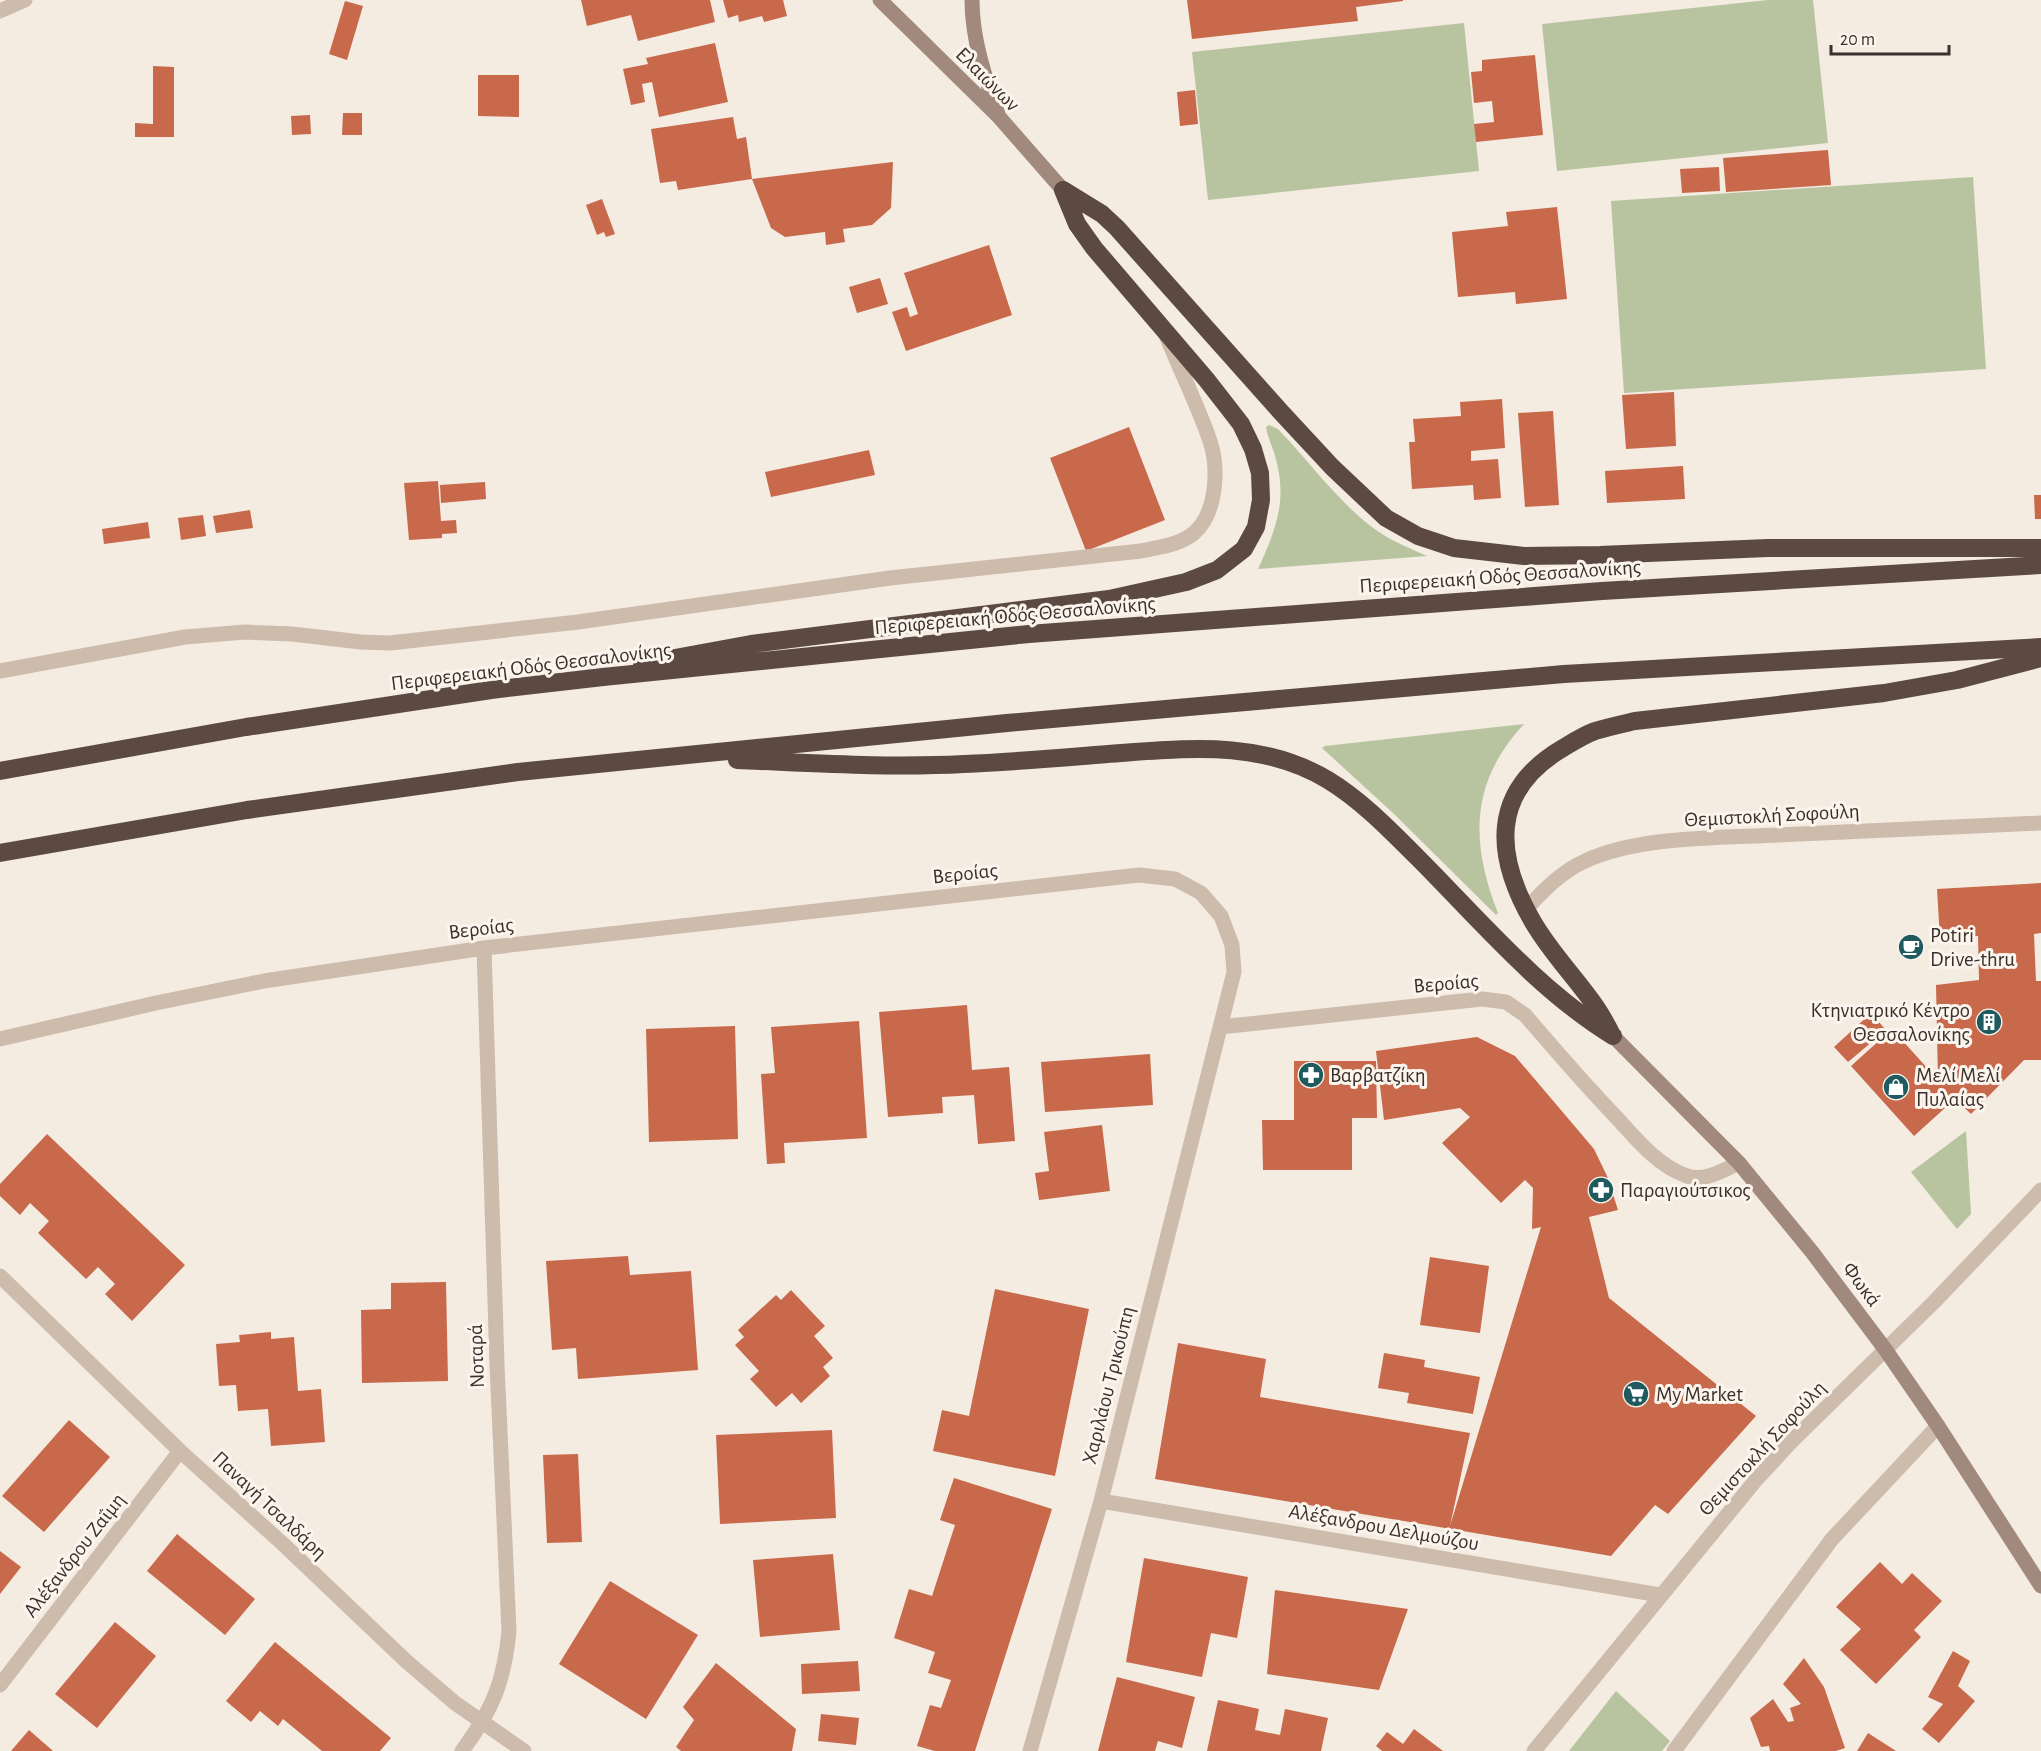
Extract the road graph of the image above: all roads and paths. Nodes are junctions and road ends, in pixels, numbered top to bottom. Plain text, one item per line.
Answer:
1 (25, 0) edge
2 (880, 0) edge
3 (972, 0) edge
4 (0, 11) edge
5 (999, 117) junction
6 (1063, 190) junction
7 (1162, 328) junction
8 (2041, 548) edge
9 (2041, 565) edge
10 (2041, 647) edge
11 (2041, 658) edge
12 (0, 671) edge
13 (603, 677) junction
14 (676, 757) junction
15 (0, 771) edge
16 (2041, 823) edge
17 (0, 854) edge
18 (1526, 909) junction
19 (484, 948) junction
20 (1221, 1027) junction
21 (1613, 1036) junction
22 (0, 1039) edge
23 (1739, 1163) junction
24 (2041, 1190) edge
25 (0, 1276) edge
26 (1885, 1349) junction
27 (1938, 1426) junction
28 (180, 1451) junction
29 (1101, 1501) junction
30 (2041, 1586) edge
31 (1660, 1595) junction
32 (0, 1685) edge
33 (482, 1722) junction
34 (462, 1751) edge
35 (524, 1751) edge
36 (1030, 1751) edge
37 (1534, 1751) edge
38 (1674, 1751) edge

1 - 4 street
2 - 5 main road, Ελαιώνων
3 - 5 main road
5 - 6 main road, Ελαιώνων
6 - 7 highway
6 - 8 highway
7 - 12 street
7 - 13 highway
9 - 13 highway, Περιφερειακή Οδός Θεσσαλονίκης
10 - 14 highway
11 - 18 highway
13 - 15 highway, Περιφερειακή Οδός Θεσσαλονίκης
14 - 17 highway
14 - 21 highway
16 - 18 street, Θεμιστοκλή Σοφούλη
18 - 21 highway
19 - 20 street, Βεροίας
19 - 22 street, Βεροίας
19 - 33 street, Νοταρά
20 - 23 street, Βεροίας
20 - 29 street, Χαριλάου Τρικούπη
21 - 23 main road, Φωκά
23 - 26 main road, Φωκά
24 - 26 street, Θεμιστοκλή Σοφούλη
25 - 28 street, Παναγή Τσαλδάρη
26 - 27 main road, Φωκά
26 - 31 street, Θεμιστοκλή Σοφούλη
27 - 30 main road, Φωκά
27 - 38 street
28 - 32 street, Αλέξανδρου Ζαΐμη
28 - 33 street, Παναγή Τσαλδάρη
29 - 31 street, Αλέξανδρου Δελμούζου
29 - 36 street, Χαριλάου Τρικούπη
31 - 37 street, Θεμιστοκλή Σοφούλη
33 - 34 street, Νοταρά
33 - 35 street, Παναγή Τσαλδάρη

